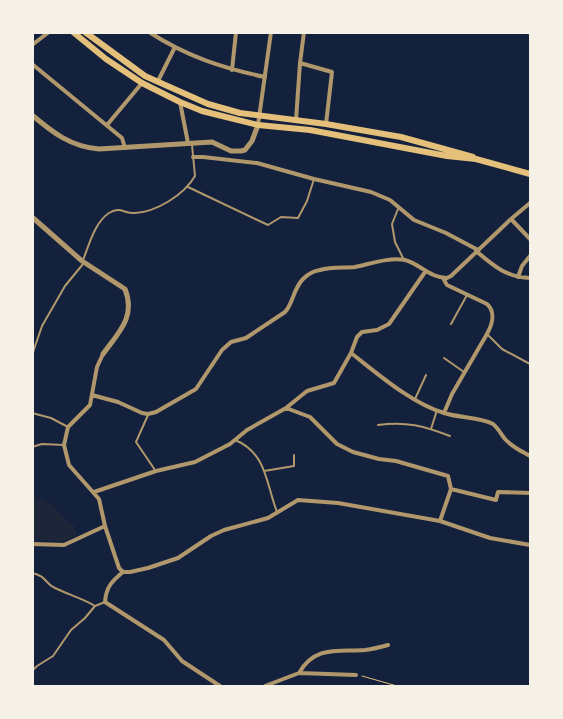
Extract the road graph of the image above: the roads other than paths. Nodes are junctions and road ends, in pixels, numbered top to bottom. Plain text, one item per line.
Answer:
1 (49, 32) edge
2 (73, 32) edge
3 (85, 32) edge
4 (149, 32) edge
5 (236, 32) edge
6 (271, 32) edge
7 (304, 32) edge
8 (32, 44) edge
9 (174, 48) junction
10 (300, 63) junction
11 (32, 64) edge
12 (232, 70) junction
13 (265, 77) junction
14 (158, 81) junction
15 (142, 83) junction
16 (180, 102) junction
17 (32, 115) edge
18 (260, 116) junction
19 (296, 120) junction
20 (326, 124) junction
21 (107, 125) junction
22 (258, 125) junction
23 (190, 143) junction
24 (125, 148) junction
25 (193, 157) junction
26 (476, 159) junction
27 (530, 174) edge
28 (314, 179) junction
29 (188, 187) junction
30 (530, 203) edge
31 (398, 206) junction
32 (32, 217) edge
33 (511, 219) junction
34 (530, 239) edge
35 (477, 250) junction
36 (530, 256) edge
37 (404, 260) junction
38 (83, 261) junction
39 (425, 272) junction
40 (443, 278) junction
41 (518, 278) junction
42 (530, 278) edge
43 (467, 295) junction
44 (450, 324) dead end
45 (487, 334) junction
46 (103, 354) joint
47 (351, 354) junction
48 (32, 355) edge
49 (444, 358) dead end
50 (530, 364) edge
51 (464, 372) junction
52 (426, 375) dead end
53 (92, 395) junction
54 (415, 399) junction
55 (286, 408) junction
56 (437, 410) junction
57 (32, 413) edge
58 (444, 413) junction
59 (148, 414) junction
60 (378, 425) dead end
61 (68, 427) junction
62 (431, 429) junction
63 (450, 436) dead end
64 (235, 440) junction
65 (64, 445) junction
66 (32, 447) edge
67 (294, 456) dead end
68 (530, 456) edge
69 (264, 471) junction
70 (156, 472) junction
71 (451, 489) junction
72 (94, 492) junction
73 (530, 493) edge
74 (277, 512) junction
75 (440, 521) junction
76 (104, 526) junction
77 (32, 544) edge
78 (530, 545) edge
79 (123, 572) junction
80 (32, 574) edge
81 (105, 602) junction
82 (95, 606) junction
83 (388, 645) dead end
84 (32, 671) edge
85 (299, 673) junction
86 (356, 675) road end
87 (220, 686) edge
88 (265, 686) edge

1 - 8 street
2 - 15 main road
3 - 14 main road
4 - 9 street
5 - 12 street
6 - 13 street
7 - 10 street
9 - 12 street
9 - 14 street
10 - 19 street
10 - 20 street
11 - 21 street
12 - 13 street
13 - 18 street
14 - 18 main road
15 - 16 main road
15 - 21 street
16 - 22 main road
16 - 23 street
17 - 24 street
18 - 19 main road
18 - 22 street
19 - 20 main road
20 - 26 main road
21 - 24 street
22 - 23 street
22 - 26 main road
23 - 24 street
23 - 25 lane
25 - 28 street
25 - 29 lane
26 - 27 main road
28 - 29 lane
28 - 31 street
29 - 38 lane
30 - 33 street
31 - 35 street
31 - 37 lane
32 - 38 street
33 - 34 street
33 - 35 street
35 - 40 street
35 - 41 street
36 - 41 street
37 - 39 street
37 - 59 street
38 - 46 street
38 - 48 lane
39 - 40 street
39 - 47 street
40 - 43 street
41 - 42 street
43 - 44 lane
43 - 45 street
45 - 50 lane
45 - 51 street
46 - 53 street
47 - 54 street
47 - 55 street
49 - 51 lane
51 - 58 street
52 - 54 lane
53 - 59 street
53 - 61 street
54 - 56 street
55 - 64 street
55 - 71 street
56 - 58 street
56 - 62 lane
57 - 61 lane
58 - 68 street
59 - 70 lane
60 - 62 lane
61 - 65 street
62 - 63 lane
64 - 69 lane
64 - 70 street
65 - 66 lane
65 - 72 street
67 - 69 lane
69 - 74 lane
70 - 72 street
71 - 73 street
71 - 75 street
72 - 76 street
74 - 75 street
74 - 79 street
75 - 78 street
76 - 77 street
76 - 79 street
79 - 81 street
80 - 82 lane
81 - 82 lane
81 - 87 street
82 - 84 lane
83 - 85 street
85 - 86 street
85 - 88 street

